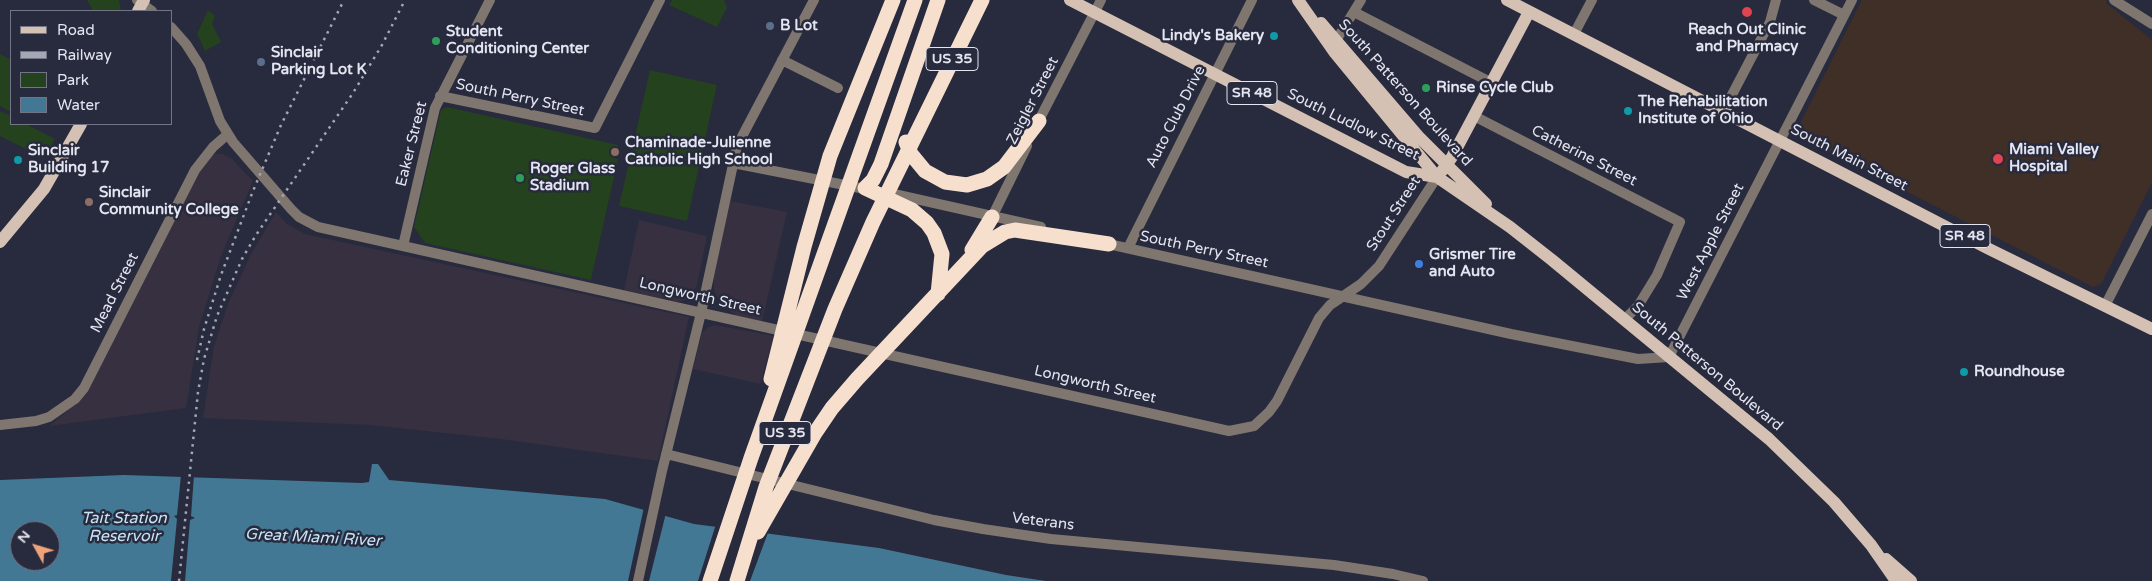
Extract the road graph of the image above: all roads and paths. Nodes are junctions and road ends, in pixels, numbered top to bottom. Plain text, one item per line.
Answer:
1 (490, 0) edge
2 (660, 0) edge
3 (814, 0) edge
4 (892, 0) edge
5 (915, 0) edge
6 (938, 0) edge
7 (982, 0) edge
8 (1070, 0) edge
9 (1101, 0) edge
10 (1252, 0) edge
11 (1298, 0) edge
12 (1361, 0) edge
13 (1507, 0) edge
14 (1592, 0) edge
15 (1776, 0) edge
16 (1814, 0) edge
17 (1852, 0) edge
18 (2114, 0) edge
19 (1094, 12) junction
20 (1354, 12) junction
21 (1529, 12) junction
22 (1844, 15) junction
23 (2152, 24) edge
24 (172, 28) edge
25 (1574, 34) junction
26 (1337, 39) junction
27 (782, 60) junction
28 (1214, 74) junction
29 (1492, 83) junction
30 (838, 88) dead end
31 (440, 96) junction
32 (901, 111) junction
33 (1723, 112) junction
34 (1474, 116) junction
35 (1039, 121) junction
36 (79, 125) edge
37 (228, 134) junction
38 (1779, 141) junction
39 (734, 163) junction
40 (1446, 165) junction
41 (1437, 177) junction
42 (865, 188) junction
43 (2152, 214) edge
44 (992, 217) junction
45 (1510, 227) junction
46 (0, 242) edge
47 (1110, 244) junction
48 (403, 246) junction
49 (1128, 248) junction
50 (954, 275) junction
51 (938, 294) junction
52 (1342, 295) junction
53 (2105, 306) junction
54 (701, 313) junction
55 (1625, 319) junction
56 (2152, 329) edge
57 (1669, 357) junction
58 (1266, 416) joint
59 (0, 425) edge
60 (666, 454) junction
61 (751, 458) junction
62 (1871, 546) junction
63 (743, 560) junction
64 (638, 581) edge
65 (710, 581) edge
66 (737, 581) edge
67 (1423, 581) edge
68 (1896, 581) edge
69 (1911, 581) edge

1 - 31 street, Eaker Street
2 - 31 street, South Perry Street
3 - 27 street
4 - 61 highway
5 - 61 highway, US 35
6 - 32 highway
7 - 63 highway, US 35
8 - 19 main road, South Ludlow Street / SR 48
9 - 19 street, Zeigler Street
10 - 28 street, Auto Club Drive
11 - 26 main road, South Patterson Boulevard
11 - 41 main road, South Patterson Boulevard
12 - 20 street
13 - 21 main road, South Main Street / SR 48
14 - 25 street
15 - 33 street
16 - 22 street
17 - 22 street, West Apple Street
18 - 23 street
19 - 28 main road, South Ludlow Street / SR 48
19 - 35 street, Zeigler Street
20 - 26 street
20 - 29 street
21 - 25 main road, South Main Street / SR 48
21 - 29 main road, Stout Street
22 - 38 street, West Apple Street
24 - 37 street, Longworth Street
25 - 33 main road, South Main Street / SR 48
26 - 40 main road, South Patterson Boulevard
27 - 30 street
27 - 39 street
28 - 41 main road, South Ludlow Street / SR 48
28 - 49 street, Auto Club Drive
29 - 34 main road, Stout Street
31 - 48 street, Eaker Street
32 - 35 highway
32 - 42 highway
33 - 38 main road, South Main Street / SR 48
34 - 40 main road, Stout Street
34 - 55 street, Catherine Street
35 - 44 street, Zeigler Street
36 - 46 main road
37 - 48 street, Longworth Street
37 - 59 street, Mead Street
38 - 53 main road, South Main Street / SR 48
38 - 57 street, West Apple Street
39 - 42 street, South Perry Street
39 - 54 street
40 - 41 main road, Stout Street
40 - 45 main road, South Patterson Boulevard
41 - 45 main road, South Patterson Boulevard
41 - 52 street, Stout Street
42 - 44 street, South Perry Street
42 - 51 highway
43 - 53 street
44 - 47 street, South Perry Street
44 - 50 highway
45 - 55 main road, South Patterson Boulevard
47 - 49 street, South Perry Street
47 - 50 highway
48 - 54 street, Longworth Street
49 - 52 street, South Perry Street
50 - 51 highway
51 - 63 highway
52 - 57 street, South Perry Street
52 - 58 street, Stout Street
53 - 56 main road, South Main Street / SR 48
54 - 58 street, Longworth Street
54 - 60 street
55 - 57 main road, South Patterson Boulevard
57 - 62 main road, South Patterson Boulevard
60 - 64 street
60 - 67 street, Veterans
61 - 65 highway, US 35
62 - 68 main road, South Patterson Boulevard
62 - 69 main road, South Patterson Boulevard
63 - 66 highway, US 35

